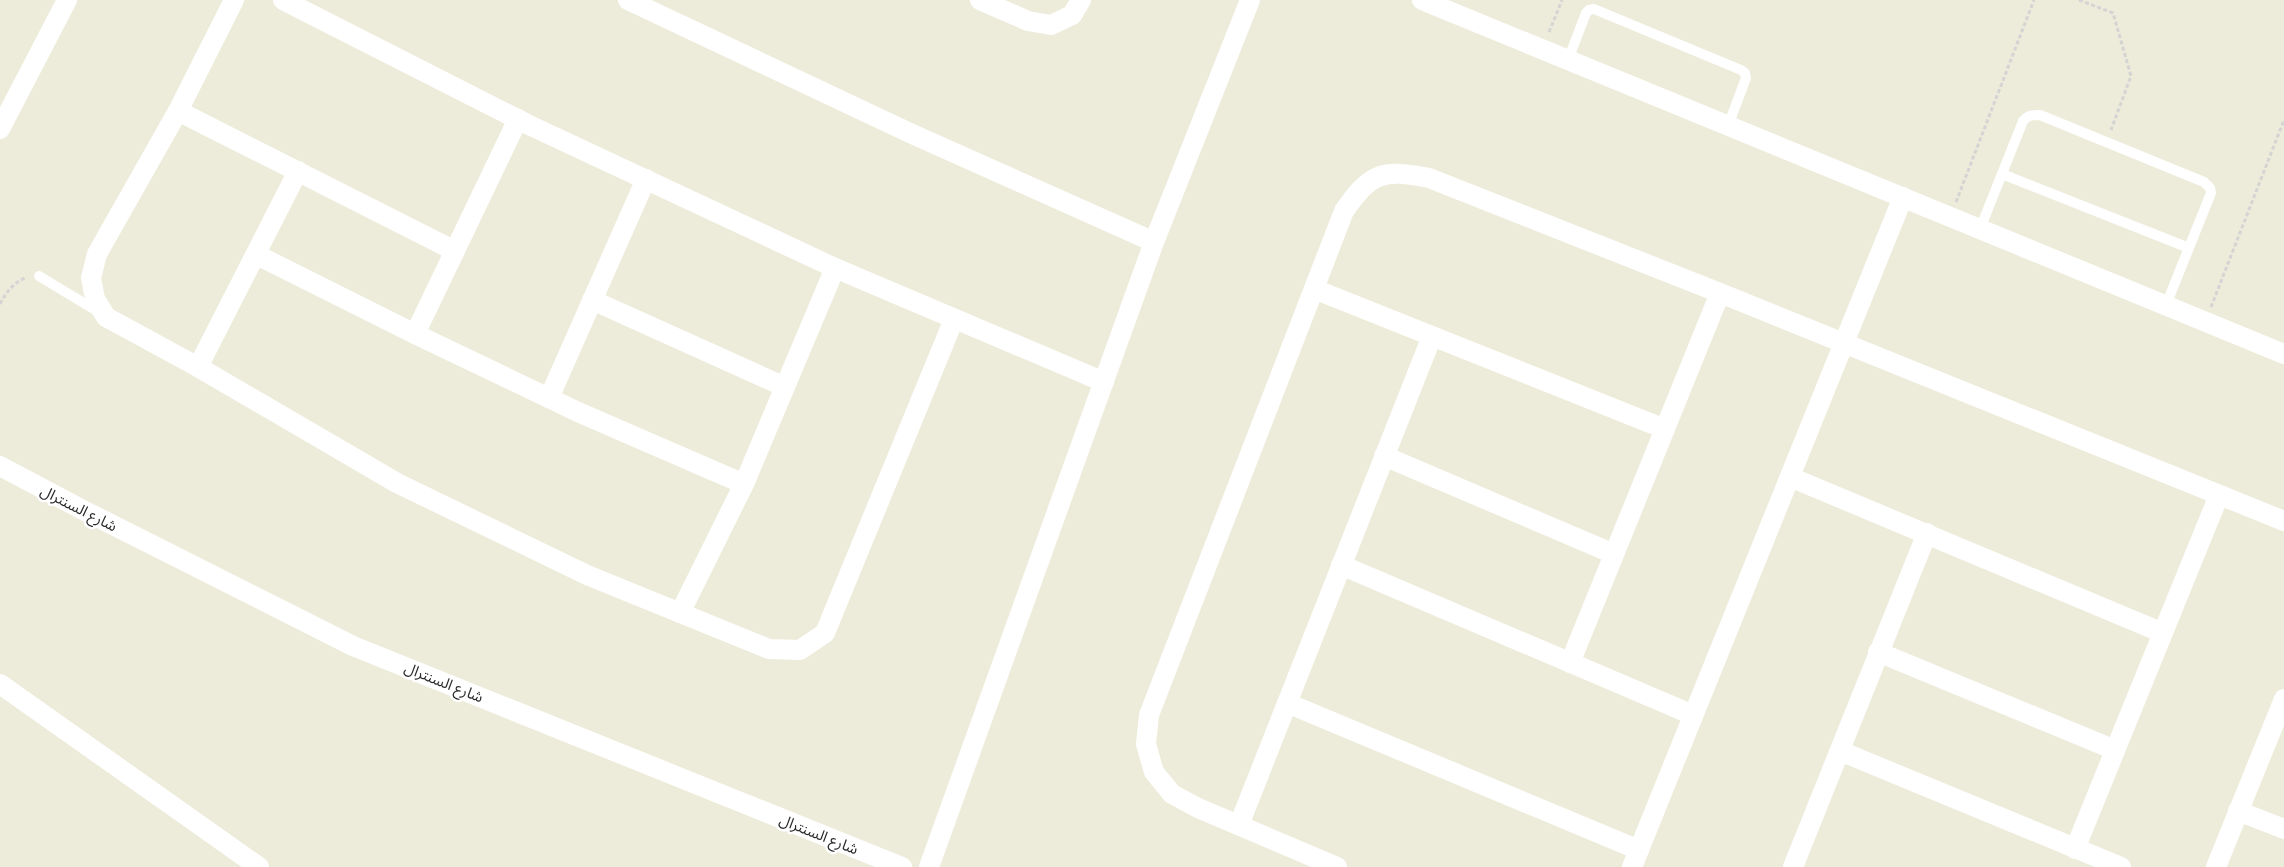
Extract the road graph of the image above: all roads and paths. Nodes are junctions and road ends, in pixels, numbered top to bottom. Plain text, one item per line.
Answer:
1 (67, 0) edge
2 (234, 0) edge
3 (283, 0) edge
4 (628, 0) edge
5 (980, 0) edge
6 (1081, 0) edge
7 (1250, 0) edge
8 (1422, 0) edge
9 (1562, 0) edge
10 (2034, 0) edge
11 (2079, 0) edge
12 (658, 7) edge
13 (1542, 49) junction
14 (1568, 60) junction
15 (178, 111) junction
16 (518, 119) junction
17 (2284, 120) edge
18 (1728, 126) junction
19 (0, 129) edge
20 (2106, 142) junction
21 (298, 171) junction
22 (2002, 174) junction
23 (646, 179) junction
24 (1903, 197) junction
25 (1950, 217) junction
26 (1980, 229) junction
27 (1154, 242) junction
28 (2189, 248) junction
29 (455, 251) junction
30 (257, 255) junction
31 (835, 268) junction
32 (39, 276) joint
33 (1314, 289) junction
34 (1720, 293) junction
35 (592, 300) junction
36 (0, 304) edge
37 (2166, 306) junction
38 (106, 316) junction
39 (954, 319) junction
40 (2205, 321) junction
41 (415, 334) junction
42 (1432, 336) junction
43 (1844, 343) junction
44 (2284, 354) edge
45 (198, 367) junction
46 (1104, 382) junction
47 (785, 387) junction
48 (549, 398) junction
49 (1665, 429) junction
50 (1384, 456) junction
51 (0, 466) edge
52 (1790, 476) junction
53 (744, 484) junction
54 (2219, 495) junction
55 (2284, 520) edge
56 (1927, 534) junction
57 (1614, 554) junction
58 (1341, 565) junction
59 (680, 613) junction
60 (2163, 633) junction
61 (1878, 652) junction
62 (1570, 663) junction
63 (0, 684) edge
64 (2284, 699) edge
65 (1287, 703) junction
66 (1693, 715) junction
67 (2115, 750) junction
68 (1840, 751) junction
69 (2238, 811) junction
70 (1238, 825) junction
71 (2284, 829) edge
72 (2075, 849) junction
73 (1636, 858) edge
74 (259, 867) edge
75 (902, 867) edge
76 (929, 867) edge
77 (1336, 867) edge
78 (1793, 867) edge
79 (2121, 867) edge
80 (2216, 867) edge

1 - 19 street
2 - 15 street
3 - 16 street
4 - 12 street
5 - 6 street
7 - 27 street
8 - 13 street
9 - 13 path
10 - 25 path
11 - 20 path
12 - 27 street
13 - 14 street
14 - 18 street
14 - 18 lane
15 - 21 street
15 - 38 street
16 - 23 street
16 - 29 street
17 - 40 path
18 - 24 street
20 - 22 lane
20 - 28 lane
21 - 29 street
21 - 30 street
22 - 26 lane
22 - 28 lane
23 - 31 street
23 - 35 street
24 - 25 street
24 - 43 street
25 - 26 street
26 - 37 street
27 - 46 street
28 - 37 lane
29 - 41 street
30 - 41 street
30 - 45 street
31 - 39 street
31 - 47 street
32 - 36 path
32 - 38 lane
33 - 34 street
33 - 42 street
33 - 70 street
34 - 43 street
34 - 49 street
35 - 47 street
35 - 48 street
37 - 40 street
38 - 45 street
39 - 46 street
39 - 59 street
40 - 44 street
41 - 48 street
42 - 49 street
42 - 50 street
43 - 52 street
43 - 54 street
45 - 59 street
46 - 76 street
47 - 53 street
48 - 53 street
49 - 57 street
50 - 57 street
50 - 58 street
51 - 75 street, شارع السنترال
52 - 56 street
52 - 66 street
53 - 59 street
54 - 55 street
54 - 60 street
56 - 60 street
56 - 61 street
57 - 62 street
58 - 62 street
58 - 65 street
60 - 67 street
61 - 67 street
61 - 68 street
62 - 66 street
63 - 74 street
64 - 69 street
65 - 70 street
65 - 73 street
66 - 73 street
67 - 72 street
68 - 72 street
68 - 78 street
69 - 71 street
69 - 80 street
70 - 77 street
72 - 79 street

